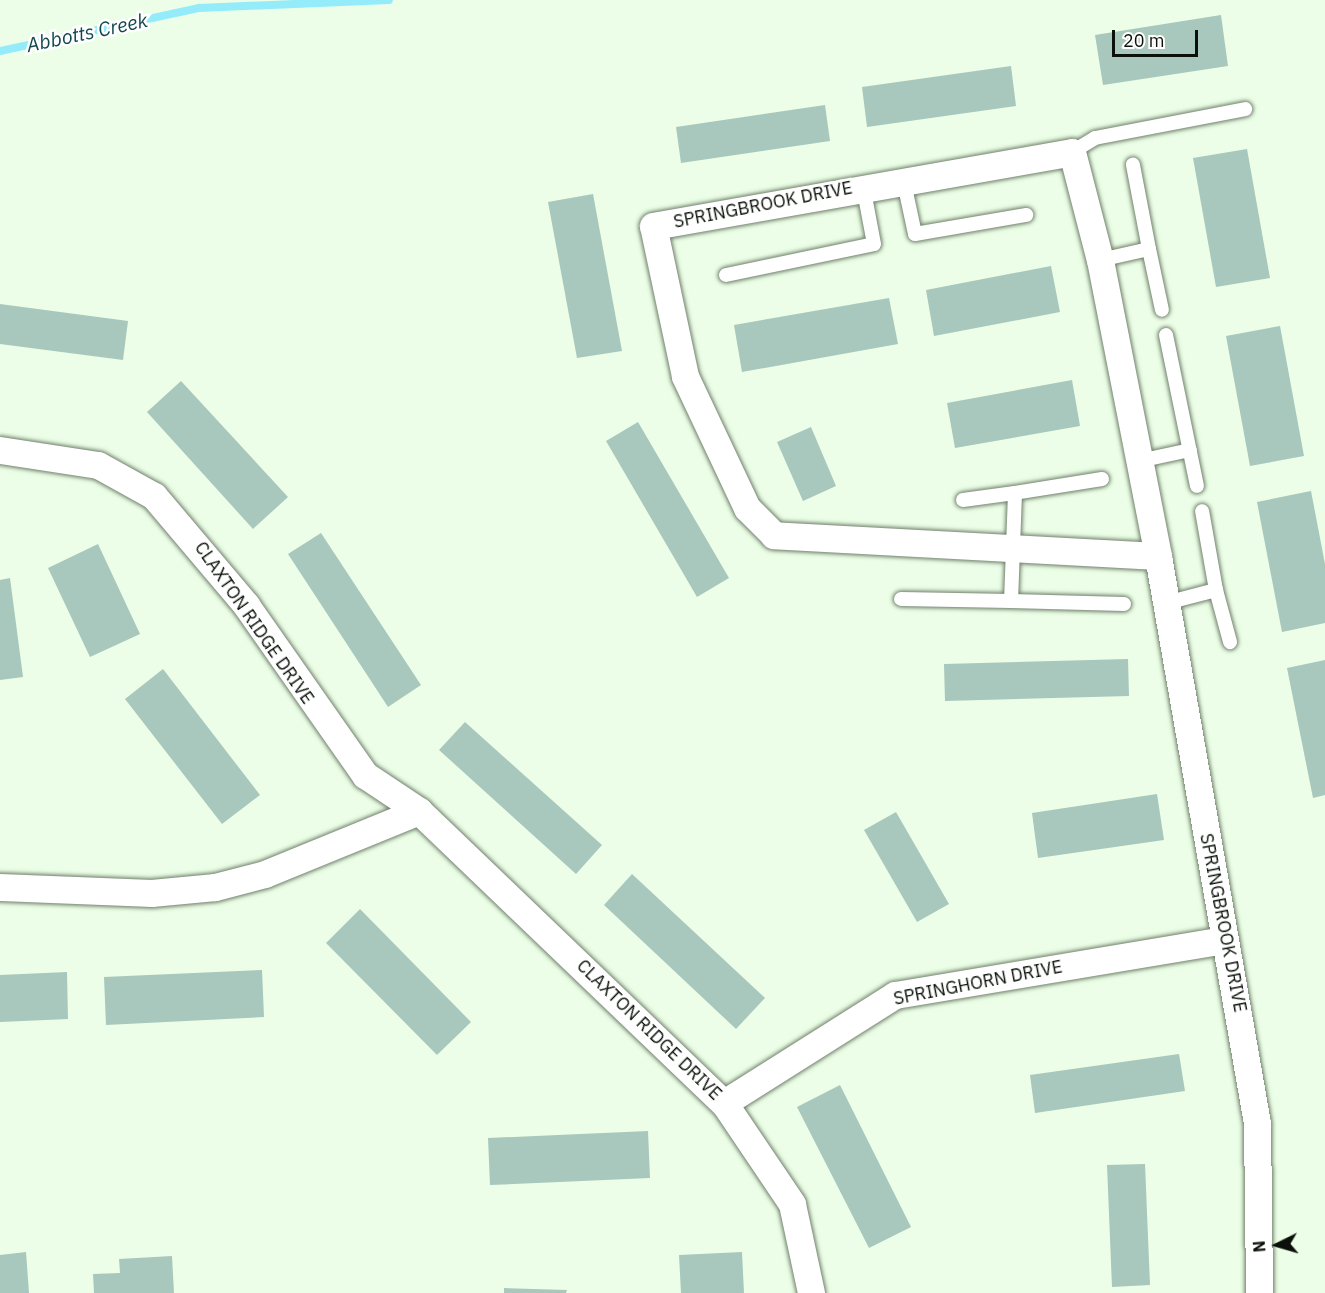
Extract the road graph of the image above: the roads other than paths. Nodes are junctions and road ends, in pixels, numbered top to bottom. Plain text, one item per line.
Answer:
1 (1245, 109) dead end
2 (1072, 152) junction
3 (1133, 165) dead end
4 (903, 178) junction
5 (863, 186) junction
6 (1026, 215) dead end
7 (1149, 249) junction
8 (1100, 260) junction
9 (726, 275) dead end
10 (1162, 310) dead end
11 (1166, 335) dead end
12 (0, 450) edge
13 (1190, 450) junction
14 (1139, 461) junction
15 (1102, 478) dead end
16 (1197, 486) dead end
17 (1015, 494) junction
18 (963, 500) dead end
19 (1202, 511) dead end
20 (1014, 551) junction
21 (1158, 556) junction
22 (1216, 590) junction
23 (901, 599) dead end
24 (1011, 601) junction
25 (1166, 603) junction
26 (1124, 604) dead end
27 (1230, 642) dead end
28 (419, 811) junction
29 (0, 887) edge
30 (1223, 940) junction
31 (724, 1102) junction
32 (811, 1293) edge
33 (1259, 1293) edge

1 - 2 lane
2 - 4 street, SPRINGBROOK DRIVE
2 - 8 street, SPRINGBROOK DRIVE
3 - 7 lane
4 - 5 street, SPRINGBROOK DRIVE
4 - 6 lane
5 - 9 lane
5 - 20 street, SPRINGBROOK DRIVE
7 - 8 lane
7 - 10 lane
8 - 14 street, SPRINGBROOK DRIVE
11 - 13 lane
12 - 28 street, CLAXTON RIDGE DRIVE
13 - 14 lane
13 - 16 lane
14 - 21 street, SPRINGBROOK DRIVE
15 - 17 lane
17 - 18 lane
17 - 20 lane
19 - 22 lane
20 - 21 street, SPRINGBROOK DRIVE
20 - 24 lane
21 - 25 street, SPRINGBROOK DRIVE
22 - 25 lane
22 - 27 lane
23 - 24 lane
24 - 26 lane
25 - 30 street, SPRINGBROOK DRIVE
28 - 29 street
28 - 31 street, CLAXTON RIDGE DRIVE
30 - 31 street, SPRINGHORN DRIVE
30 - 33 street, SPRINGBROOK DRIVE
31 - 32 street, CLAXTON RIDGE DRIVE

